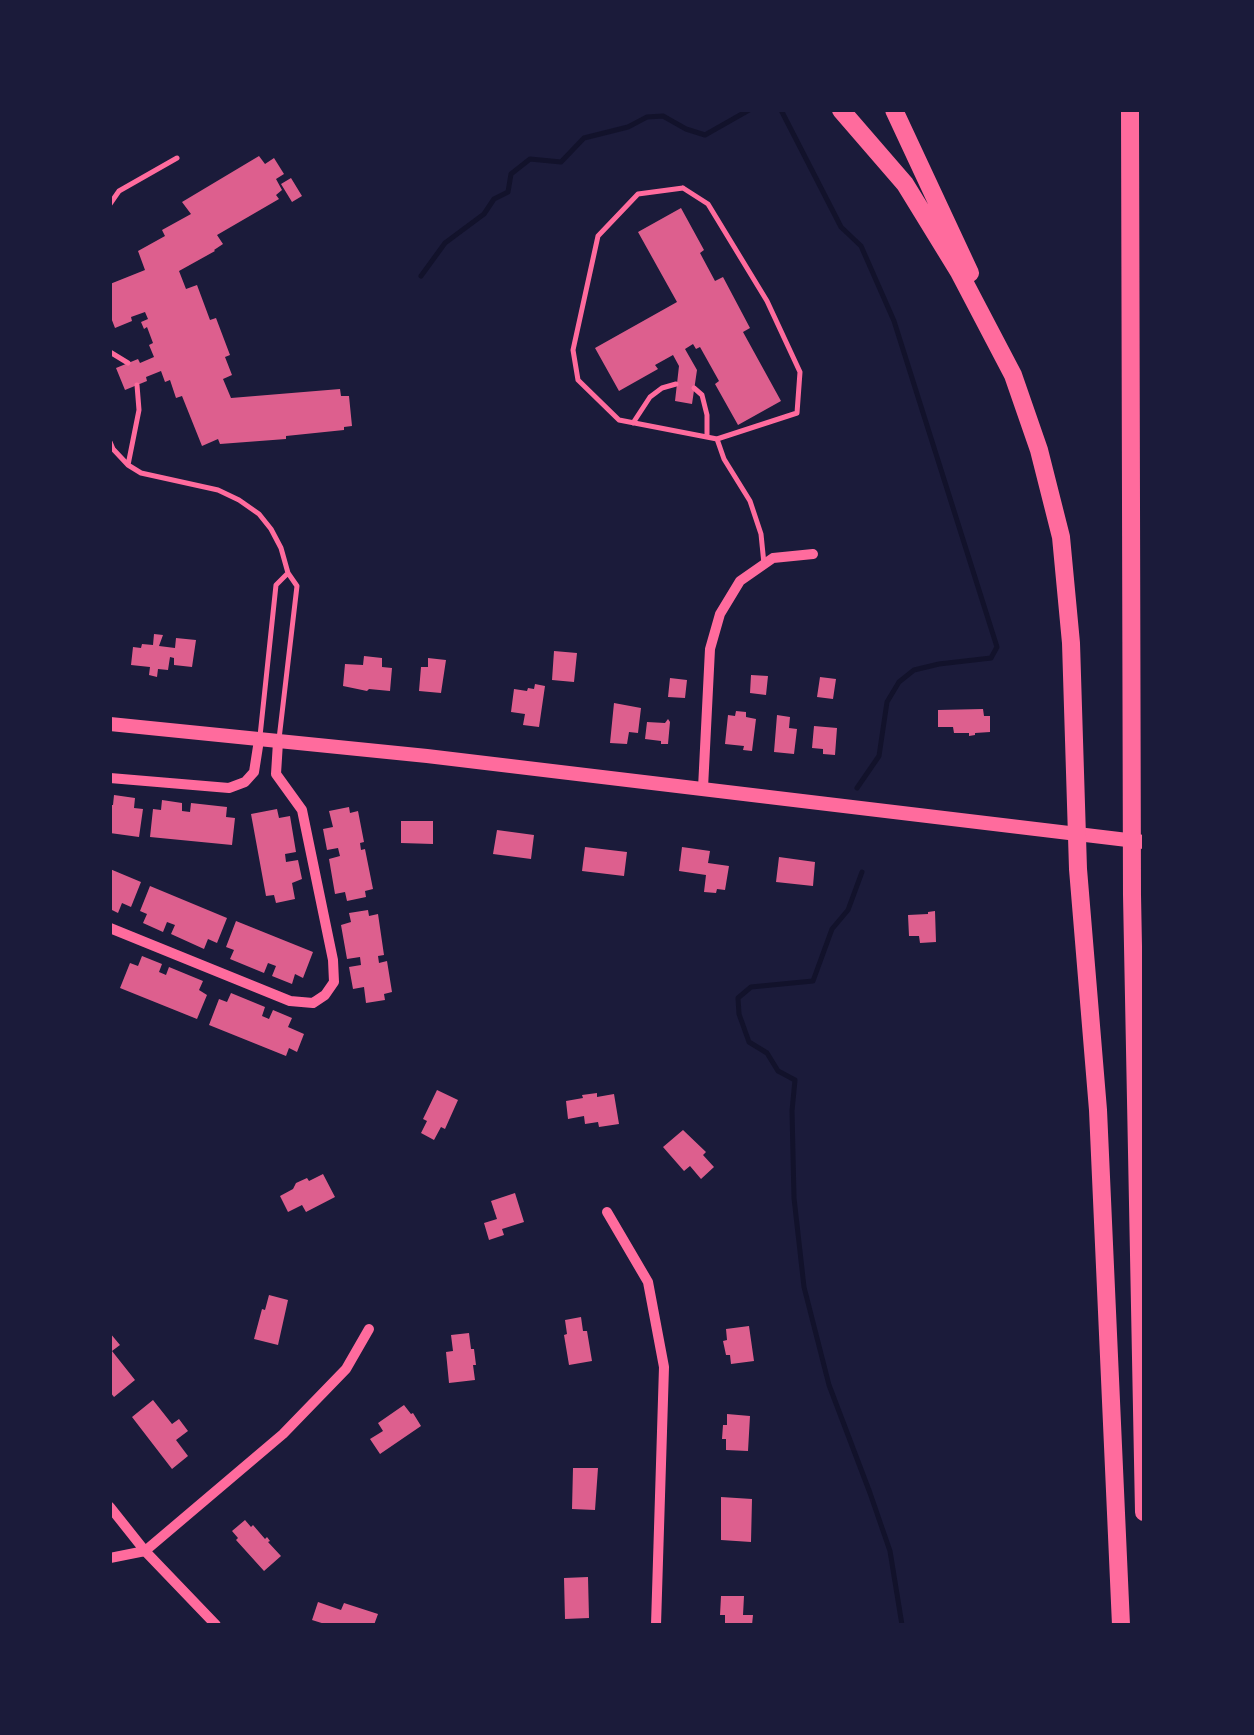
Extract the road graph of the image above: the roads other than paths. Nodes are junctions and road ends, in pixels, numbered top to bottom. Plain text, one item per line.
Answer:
1 (841, 110) edge
2 (894, 110) edge
3 (1130, 110) edge
4 (177, 158) dead end
5 (110, 204) edge
6 (110, 352) edge
7 (128, 363) dead end
8 (1014, 375) junction
9 (676, 384) dead end
10 (137, 385) dead end
11 (694, 388) dead end
12 (633, 422) junction
13 (707, 437) junction
14 (717, 439) junction
15 (110, 442) edge
16 (128, 465) junction
17 (813, 554) dead end
18 (764, 564) junction
19 (288, 573) junction
20 (110, 724) edge
21 (259, 740) junction
22 (278, 742) junction
23 (110, 778) edge
24 (703, 788) junction
25 (1144, 842) edge
26 (110, 928) edge
27 (607, 1212) dead end
28 (369, 1329) dead end
29 (110, 1507) edge
30 (1144, 1512) edge
31 (145, 1551) junction
32 (110, 1558) edge
33 (216, 1625) edge
34 (656, 1625) edge
35 (1120, 1625) edge

1 - 8 highway
2 - 8 highway
3 - 30 highway
4 - 5 lane
6 - 7 lane
8 - 35 highway
9 - 12 lane
10 - 16 lane
11 - 13 lane
12 - 13 lane
12 - 14 lane
13 - 14 lane
14 - 18 lane
15 - 16 lane
16 - 19 lane
17 - 18 street
18 - 24 street
19 - 21 lane
19 - 22 lane
20 - 21 main road
21 - 22 main road
21 - 23 street
22 - 24 main road
22 - 26 street
24 - 25 main road
27 - 34 street
28 - 31 street
29 - 31 street
31 - 32 street
31 - 33 street

